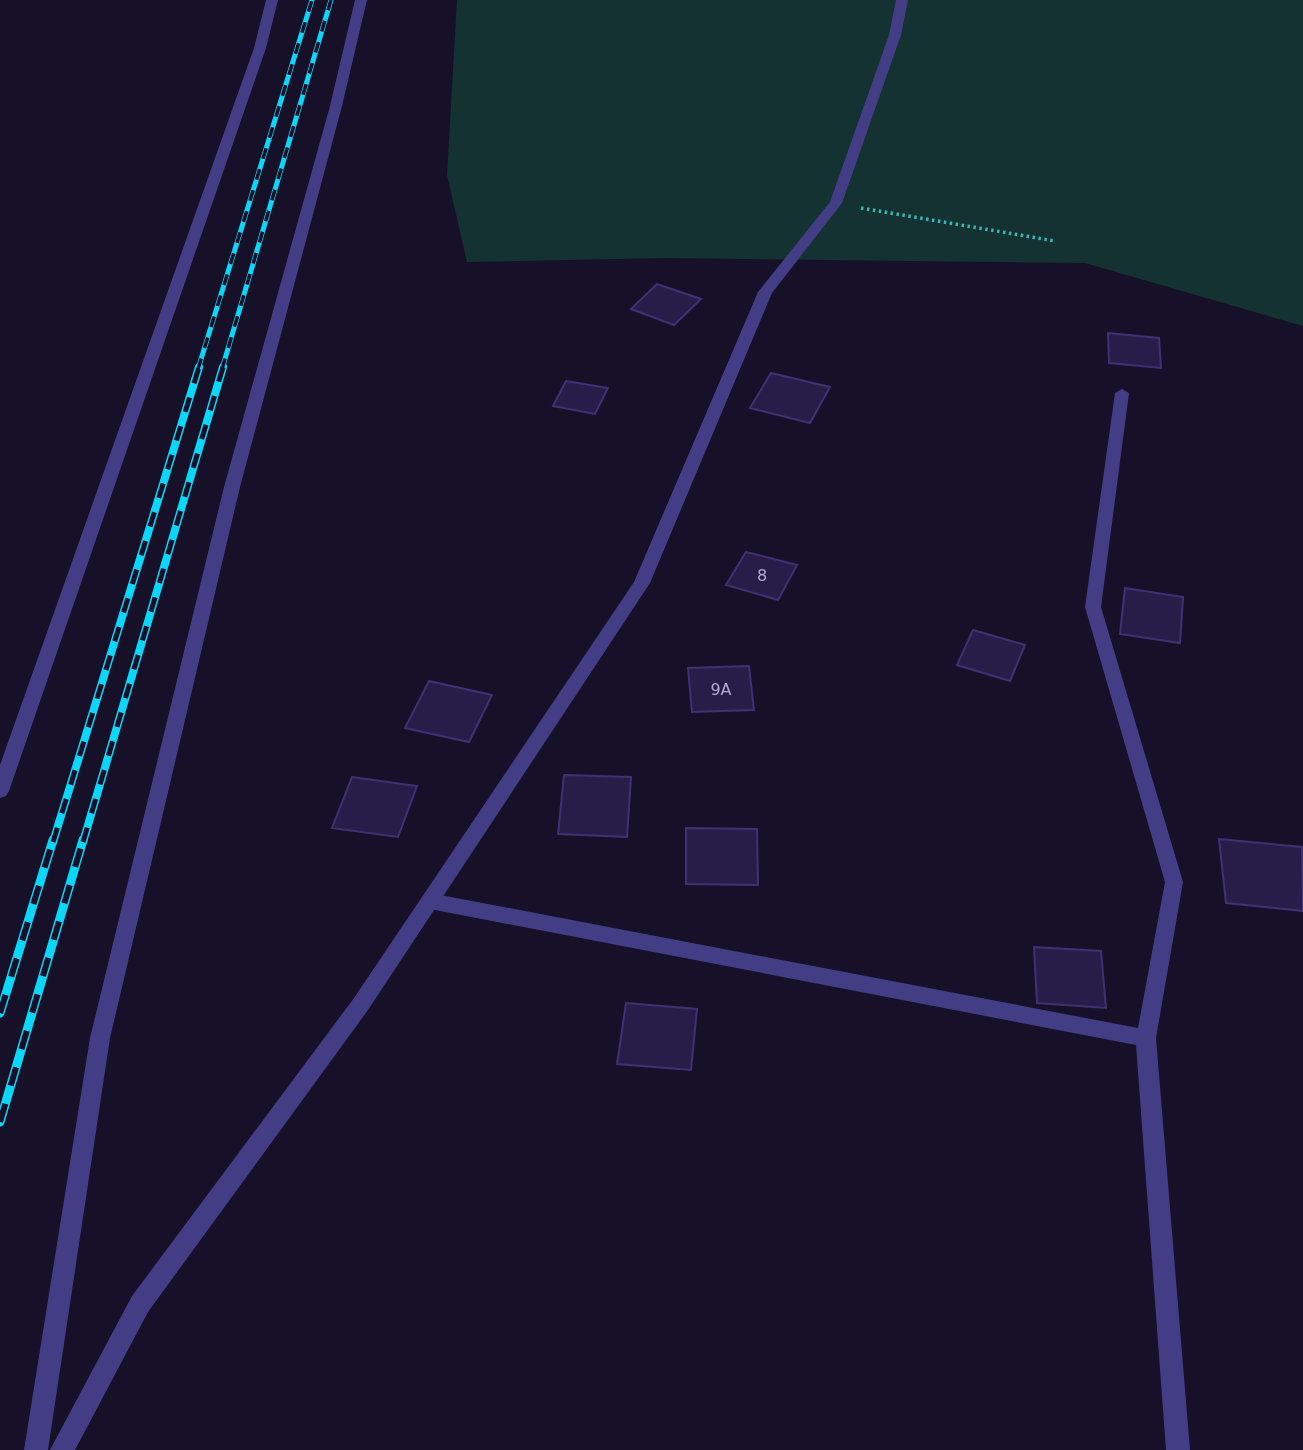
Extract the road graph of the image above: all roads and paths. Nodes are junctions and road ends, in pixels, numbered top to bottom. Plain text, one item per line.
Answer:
1 (272, 0) edge
2 (361, 0) edge
3 (902, 0) edge
4 (836, 203) junction
5 (1055, 241) dead end
6 (1122, 393) dead end
7 (0, 791) edge
8 (430, 901) junction
9 (1146, 1038) junction
10 (36, 1450) edge
11 (62, 1450) edge
12 (1178, 1450) edge

1 - 7 street
2 - 10 street
3 - 4 street
4 - 5 path
4 - 8 street
6 - 9 street
8 - 9 street
8 - 11 street
9 - 12 street

